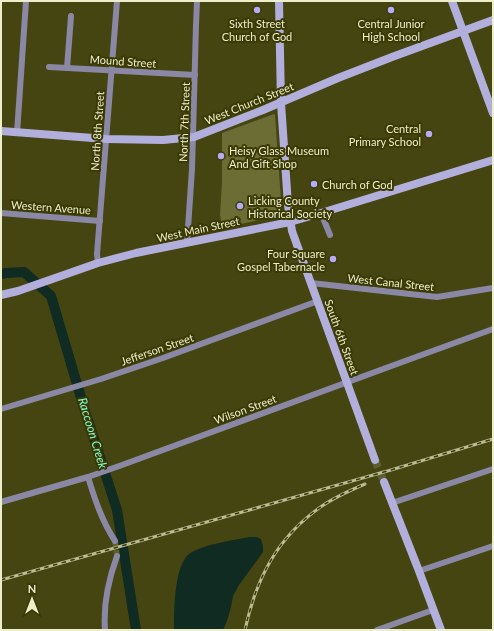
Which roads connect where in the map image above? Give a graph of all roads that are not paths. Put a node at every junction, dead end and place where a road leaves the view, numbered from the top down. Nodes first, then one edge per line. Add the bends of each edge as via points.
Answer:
1 (26, 1) edge
2 (117, 1) edge
3 (197, 1) edge
4 (279, 1) edge
5 (452, 1) edge
6 (71, 16) dead end
7 (493, 20) edge
8 (462, 31) junction
9 (50, 67) dead end
10 (67, 68) junction
11 (111, 70) junction
12 (195, 76) junction
13 (281, 102) junction
14 (493, 113) edge
15 (1, 131) edge
16 (17, 133) junction
17 (194, 137) junction
18 (106, 139) junction
19 (493, 160) edge
20 (1, 213) edge
21 (321, 213) junction
22 (100, 221) junction
23 (290, 222) junction
24 (330, 235) dead end
25 (187, 243) junction
26 (98, 263) junction
27 (311, 283) junction
28 (493, 288) edge
29 (1, 295) edge
30 (318, 301) junction
31 (493, 329) edge
32 (347, 382) junction
33 (1, 409) edge
34 (375, 460) tunnel mouth
35 (493, 469) edge
36 (88, 476) junction
37 (384, 482) tunnel mouth
38 (1, 502) edge
39 (392, 503) junction
40 (115, 542) tunnel mouth
41 (493, 546) edge
42 (117, 556) tunnel mouth
43 (419, 571) junction
44 (433, 610) junction
45 (104, 630) edge
46 (377, 630) edge
47 (441, 630) edge

1 - 16 street
2 - 11 street, North 8th Street
3 - 12 street, North 7th Street
4 - 13 street, South 6th Street
5 - 8 street
6 - 10 street
7 - 8 street, West Church Street
8 - 13 street, West Church Street
8 - 14 street
9 - 10 street, Mound Street
10 - 11 street, Mound Street
11 - 12 street, Mound Street
11 - 18 street, North 8th Street
12 - 17 street, North 7th Street
13 - 17 street, West Church Street
13 - 23 street, South 6th Street
15 - 16 street, West Church Street
16 - 18 street, West Church Street
17 - 18 street, West Church Street via 163,140
17 - 25 street, North 7th Street
18 - 22 street, North 8th Street
19 - 21 street, West Main Street
20 - 22 street, Western Avenue
21 - 23 street, West Main Street
21 - 24 street
22 - 26 street, North 8th Street
23 - 25 street, West Main Street
23 - 27 street, South 6th Street
25 - 26 street, West Main Street
26 - 29 street, West Main Street
27 - 28 street, West Canal Street via 437,297
27 - 30 street, South 6th Street
30 - 32 street, South 6th Street
30 - 33 street, Jefferson Street via 170,356
31 - 32 street, Wilson Street
32 - 34 street, South 6th Street
32 - 36 street, Wilson Street
35 - 39 street
36 - 38 street, Wilson Street
36 - 40 street via 96,503
37 - 39 street
39 - 43 street
41 - 43 street
42 - 45 street via 104,604
43 - 44 street
44 - 46 street
44 - 47 street

